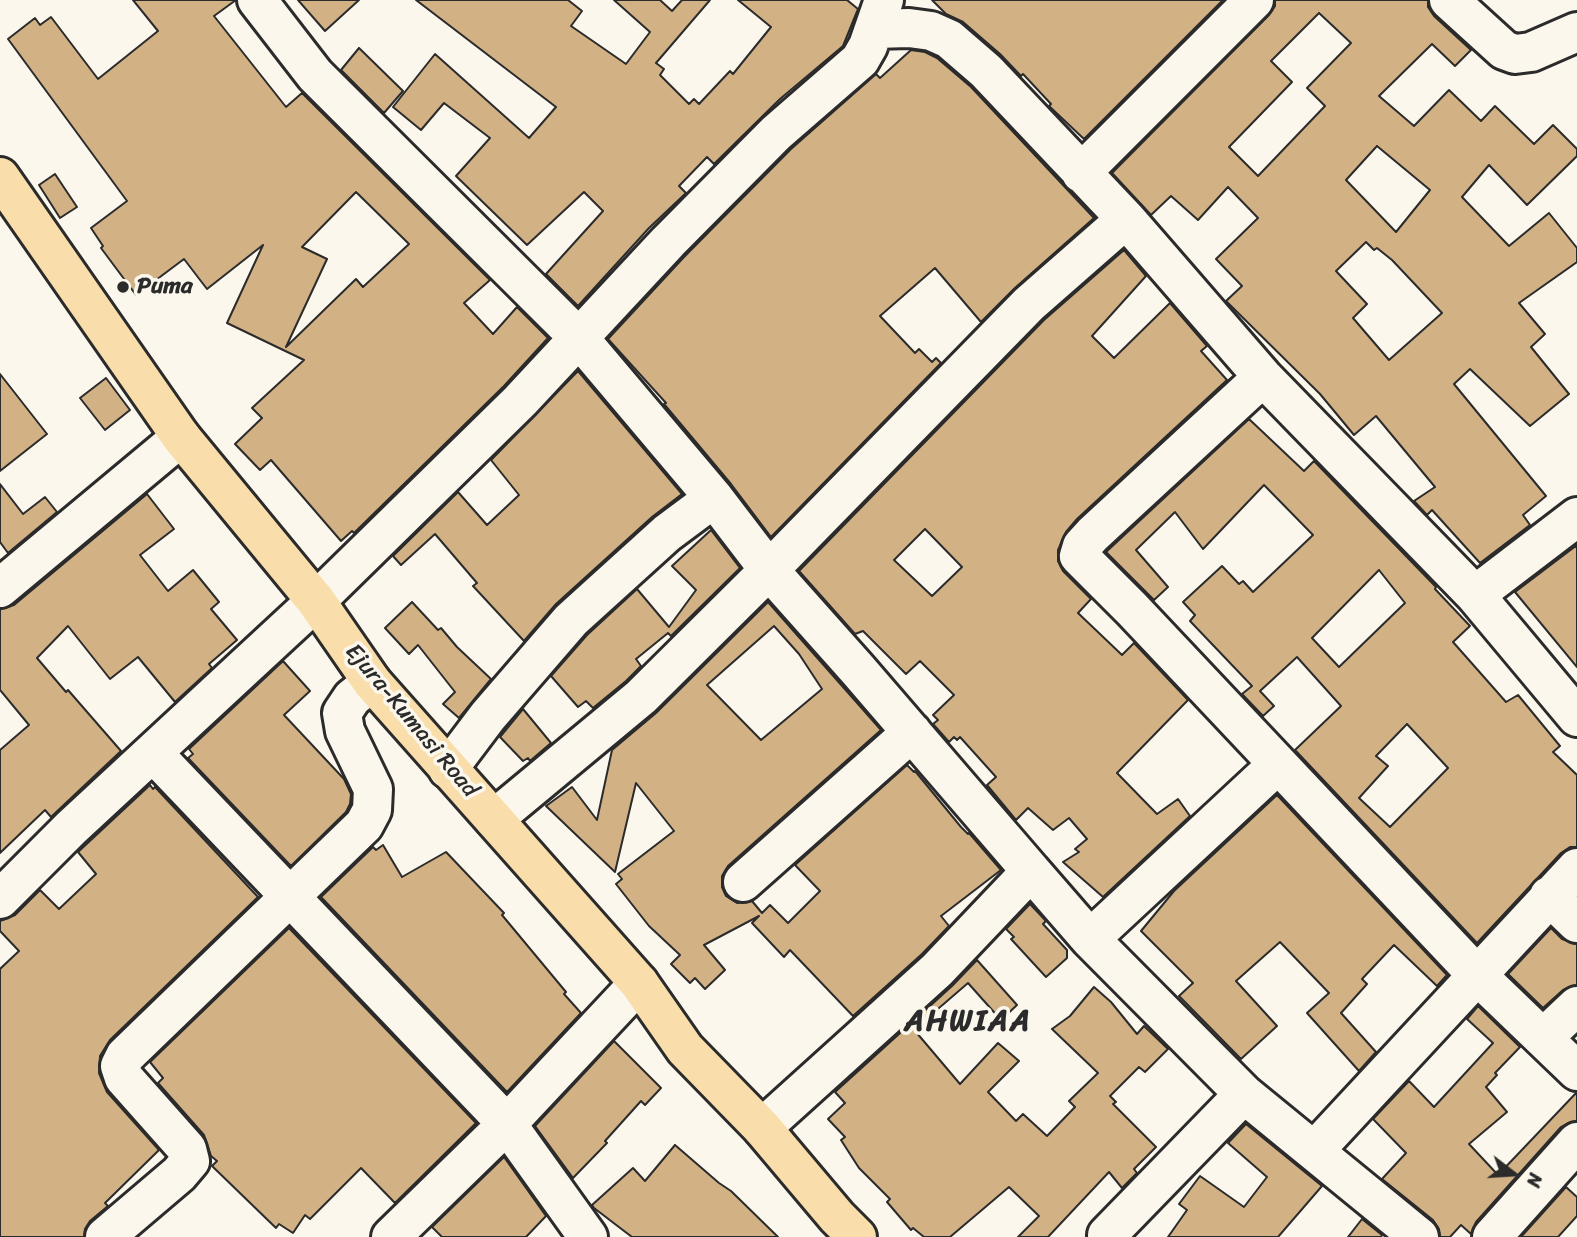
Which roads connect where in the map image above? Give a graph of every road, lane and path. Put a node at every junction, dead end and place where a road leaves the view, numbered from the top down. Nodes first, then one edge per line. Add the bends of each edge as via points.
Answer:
1 (257, 0) edge
2 (1254, 0) edge
3 (1450, 0) edge
4 (879, 14) edge
5 (1577, 32) edge
6 (1081, 173) junction
7 (0, 177) edge
8 (1126, 219) junction
9 (579, 338) junction
10 (1263, 377) junction
11 (181, 436) junction
12 (714, 498) junction
13 (1577, 517) edge
14 (769, 570) junction
15 (3, 580) edge
16 (1475, 595) junction
17 (316, 601) junction
18 (372, 682) junction
19 (1577, 717) edge
20 (912, 732) junction
21 (153, 753) junction
22 (1277, 765) junction
23 (448, 769) junction
24 (494, 819) junction
25 (1577, 868) edge
26 (1031, 872) junction
27 (743, 882) dead end
28 (290, 897) junction
29 (1549, 897) junction
30 (0, 899) edge
31 (1577, 923) edge
32 (1090, 939) junction
33 (1476, 974) junction
34 (639, 983) junction
35 (1577, 1006) edge
36 (1543, 1038) junction
37 (1577, 1071) edge
38 (1244, 1094) junction
39 (507, 1124) junction
40 (761, 1128) junction
41 (1577, 1142) edge
42 (1315, 1150) junction
43 (406, 1232) edge
44 (1107, 1234) dead end
45 (105, 1237) edge
46 (588, 1237) edge
47 (857, 1237) edge
48 (1419, 1237) edge
49 (1492, 1237) edge

1 - 9 street via 315,75
2 - 6 street
3 - 5 street via 1504,50 1515,54
4 - 6 street via 909,28 949,38
4 - 9 street via 860,60 776,133
6 - 8 street
7 - 11 main road, Ejura-Kumasi Road
8 - 10 street
8 - 14 street via 1029,303
9 - 12 street
9 - 17 street
10 - 16 street
10 - 22 street via 1078,551 1087,566
11 - 15 street
11 - 17 main road, Ejura-Kumasi Road
12 - 14 street
12 - 23 street via 667,533 571,620
13 - 16 street
14 - 20 street
14 - 24 street via 641,697
16 - 19 street
17 - 18 main road, Ejura-Kumasi Road
17 - 21 street
18 - 23 main road, Ejura-Kumasi Road
18 - 28 street via 342,713 345,731 373,789 372,810 364,825
20 - 26 street
20 - 27 street
21 - 28 street
21 - 30 street
22 - 32 street
22 - 33 street
23 - 24 main road, Ejura-Kumasi Road
24 - 34 main road, Ejura-Kumasi Road
25 - 29 street
26 - 32 street
26 - 40 street via 937,970
28 - 39 street
28 - 45 street via 125,1056 120,1066 124,1078 187,1149 190,1161
29 - 31 street
29 - 33 street
32 - 38 street
33 - 36 street
33 - 42 street
34 - 39 street
34 - 40 main road, Ejura-Kumasi Road via 685,1049
35 - 36 street
36 - 37 street
38 - 42 street
38 - 44 street
39 - 43 street
39 - 46 street
40 - 47 main road, Ejura-Kumasi Road
41 - 49 street
42 - 48 street

